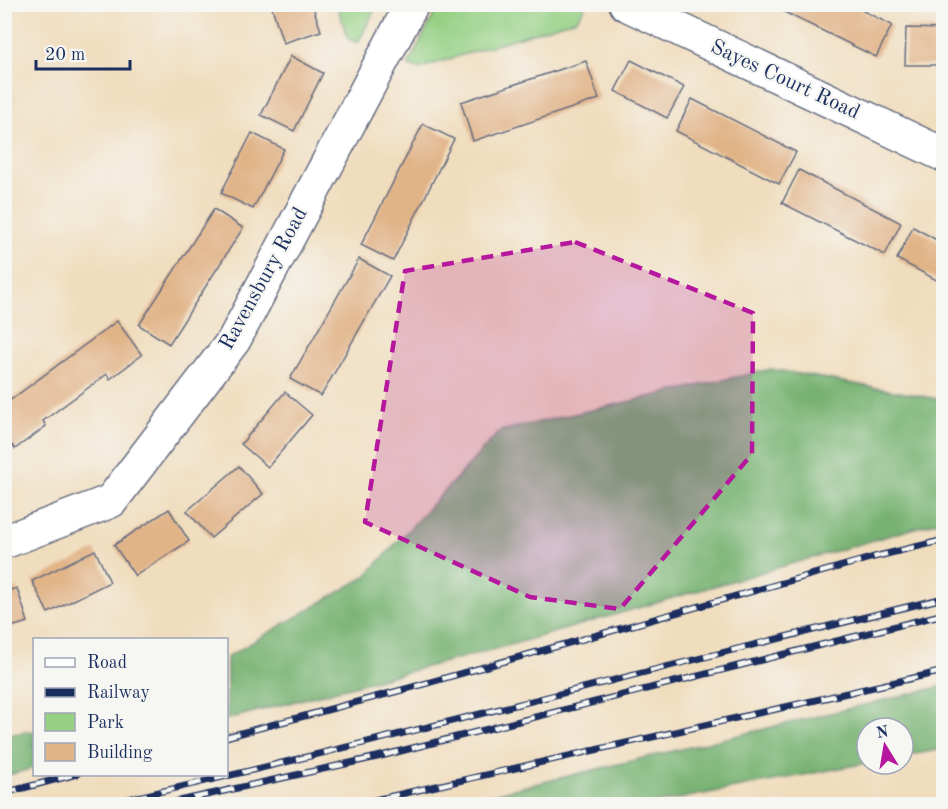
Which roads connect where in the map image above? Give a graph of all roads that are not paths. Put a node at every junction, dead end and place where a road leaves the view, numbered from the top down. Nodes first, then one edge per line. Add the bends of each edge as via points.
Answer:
1 (412, 4) edge
2 (626, 4) edge
3 (944, 155) edge
4 (4, 542) edge

1 - 4 street, Ravensbury Road via 234,340 111,501
2 - 3 street, Sayes Court Road

